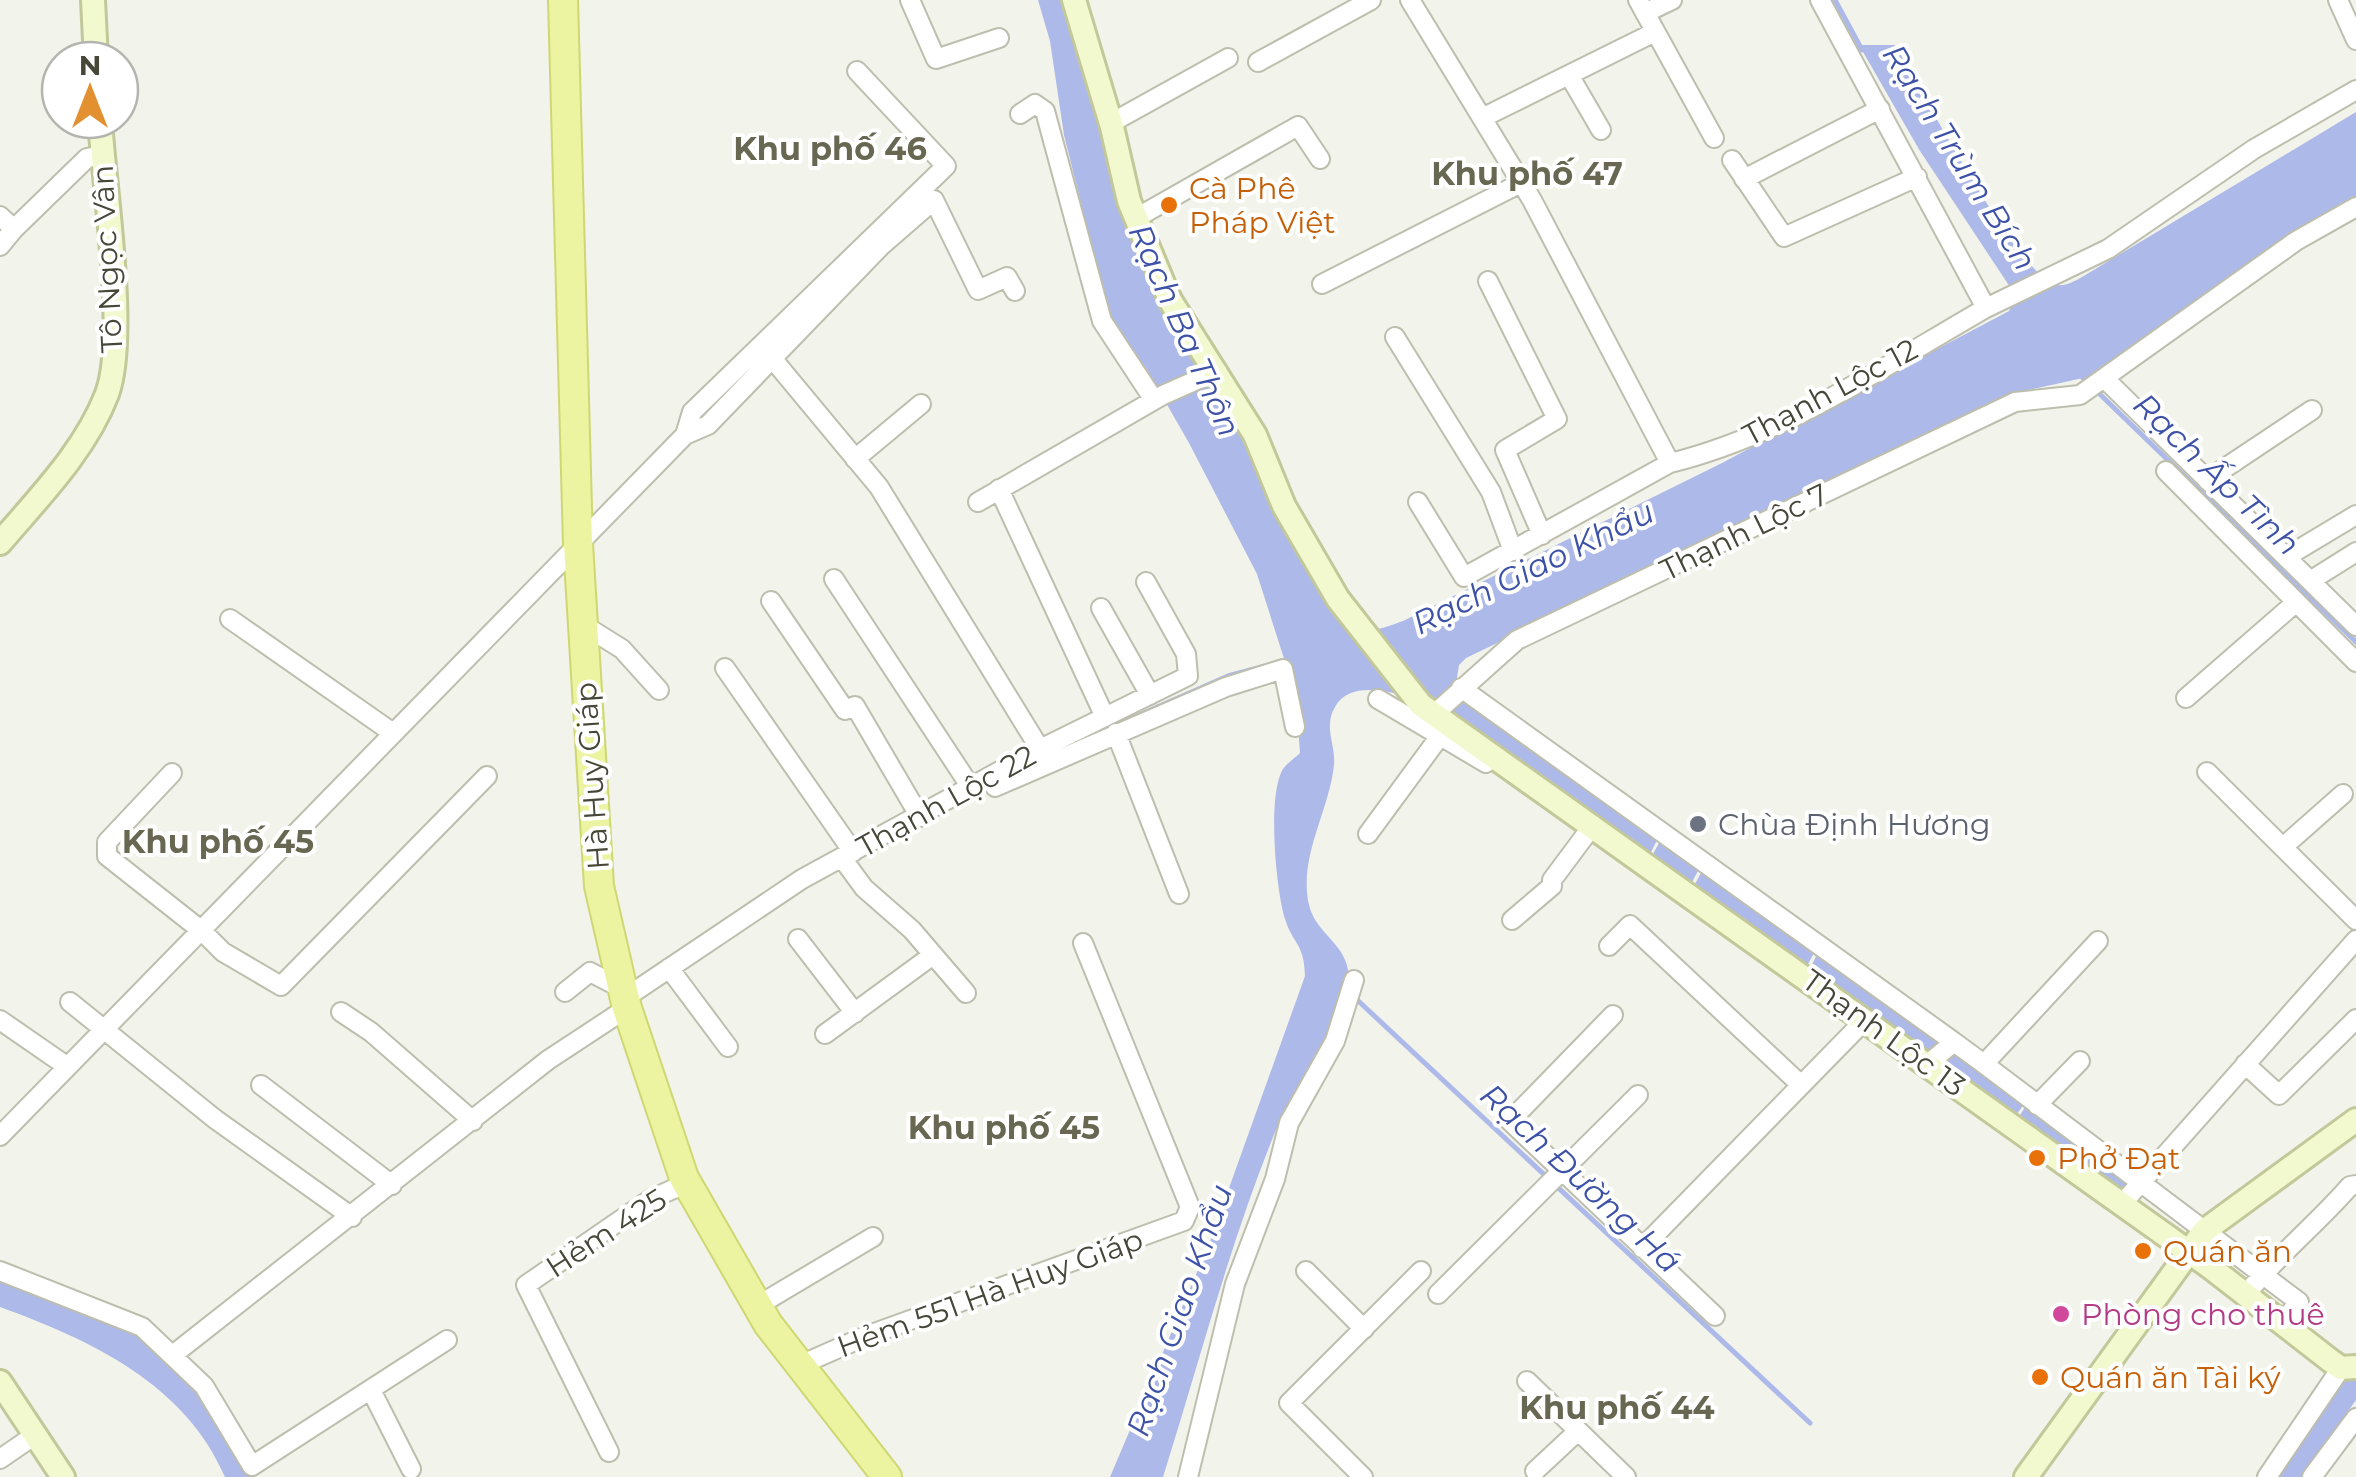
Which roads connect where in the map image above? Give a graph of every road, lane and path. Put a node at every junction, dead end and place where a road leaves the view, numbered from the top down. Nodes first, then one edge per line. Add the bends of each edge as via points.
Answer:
1 (93, 0) edge
2 (562, 0) edge
3 (910, 0) edge
4 (1074, 0) edge
5 (1371, 0) edge
6 (1410, 0) edge
7 (1672, 0) edge
8 (1820, 0) edge
9 (2338, 0) edge
10 (1641, 6) edge
11 (1655, 32) junction
12 (999, 38) dead end
13 (95, 40) edge
14 (2356, 40) edge
15 (1228, 58) dead end
16 (1258, 62) dead end
17 (858, 71) dead end
18 (1569, 75) junction
19 (2356, 90) edge
20 (1880, 109) junction
21 (1020, 114) dead end
22 (1482, 118) junction
23 (1111, 123) junction
24 (1601, 130) dead end
25 (1714, 138) dead end
26 (101, 140) edge
27 (102, 155) junction
28 (1320, 159) dead end
29 (1732, 160) dead end
30 (1917, 177) junction
31 (1744, 179) junction
32 (1521, 183) junction
33 (2356, 207) edge
34 (1136, 218) junction
35 (7, 223) edge
36 (0, 246) edge
37 (1488, 281) dead end
38 (1322, 284) dead end
39 (1015, 292) dead end
40 (1994, 304) junction
41 (1394, 337) dead end
42 (771, 357) junction
43 (1214, 372) junction
44 (2092, 387) junction
45 (1158, 398) junction
46 (921, 404) dead end
47 (2312, 410) dead end
48 (686, 436) junction
49 (855, 459) junction
50 (1670, 463) junction
51 (2166, 471) dead end
52 (2207, 480) junction
53 (999, 489) junction
54 (978, 502) dead end
55 (1418, 502) dead end
56 (2356, 515) edge
57 (1542, 535) junction
58 (0, 542) edge
59 (578, 544) junction
60 (1513, 551) junction
61 (2356, 552) edge
62 (2286, 557) junction
63 (834, 579) dead end
64 (2310, 581) junction
65 (1146, 582) dead end
66 (771, 601) dead end
67 (2294, 604) junction
68 (1101, 608) dead end
69 (230, 618) dead end
70 (582, 624) junction
71 (2356, 626) edge
72 (2356, 662) edge
73 (725, 668) dead end
74 (1461, 688) junction
75 (659, 690) dead end
76 (1150, 694) junction
77 (2186, 698) dead end
78 (1378, 700) dead end
79 (1105, 717) junction
80 (1431, 719) junction
81 (1295, 727) dead end
82 (393, 732) junction
83 (1116, 733) junction
84 (1040, 749) junction
85 (2208, 772) dead end
86 (172, 773) dead end
87 (487, 776) dead end
88 (972, 789) junction
89 (2342, 794) dead end
90 (921, 819) junction
91 (1593, 826) junction
92 (1368, 834) dead end
93 (2282, 847) junction
94 (848, 855) junction
95 (1179, 894) dead end
96 (1512, 920) dead end
97 (2356, 920) edge
98 (202, 931) junction
99 (798, 939) dead end
100 (2356, 940) edge
101 (2098, 941) dead end
102 (1084, 943) dead end
103 (1608, 946) dead end
104 (1818, 947) junction
105 (933, 955) junction
106 (669, 968) junction
107 (1805, 976) junction
108 (1354, 980) dead end
109 (565, 992) dead end
110 (966, 993) dead end
111 (625, 998) junction
112 (70, 1002) dead end
113 (341, 1012) dead end
114 (855, 1012) junction
115 (1613, 1015) dead end
116 (2356, 1018) edge
117 (1866, 1019) junction
118 (0, 1020) edge
119 (103, 1028) junction
120 (826, 1034) dead end
121 (1954, 1042) junction
122 (728, 1047) dead end
123 (2080, 1061) dead end
124 (66, 1064) junction
125 (1928, 1064) junction
126 (1984, 1064) junction
127 (2246, 1064) junction
128 (1800, 1084) junction
129 (261, 1085) dead end
130 (1638, 1095) dead end
131 (2032, 1102) junction
132 (2356, 1120) edge
133 (473, 1121) junction
134 (2011, 1125) junction
135 (0, 1136) edge
136 (1552, 1180) junction
137 (2140, 1182) junction
138 (687, 1183) junction
139 (392, 1185) junction
140 (2356, 1185) edge
141 (2121, 1205) junction
142 (352, 1217) junction
143 (2204, 1231) junction
144 (873, 1237) dead end
145 (1642, 1248) junction
146 (2186, 1251) junction
147 (0, 1271) edge
148 (1306, 1271) dead end
149 (1421, 1271) dead end
150 (2262, 1274) junction
151 (1438, 1294) dead end
152 (2246, 1294) junction
153 (757, 1306) junction
154 (1715, 1316) dead end
155 (2282, 1323) junction
156 (1364, 1329) junction
157 (447, 1340) dead end
158 (174, 1354) junction
159 (798, 1366) junction
160 (2349, 1367) edge
161 (1526, 1381) dead end
162 (371, 1390) junction
163 (4, 1394) edge
164 (2356, 1418) edge
165 (1578, 1431) junction
166 (35, 1434) junction
167 (609, 1452) dead end
168 (0, 1459) edge
169 (411, 1469) dead end
170 (1536, 1471) dead end
171 (62, 1477) edge
172 (887, 1477) edge
173 (1188, 1477) edge
174 (1363, 1477) edge
175 (1626, 1477) edge
176 (2026, 1477) edge
177 (2267, 1477) edge
178 (2312, 1477) edge

1 - 13 street
2 - 59 main road, Hà Huy Giáp
3 - 12 street via 936,59
4 - 23 street
5 - 16 street
6 - 22 street
7 - 10 street
8 - 20 street
9 - 14 street
10 - 11 street
11 - 18 street
11 - 25 street
15 - 23 street
17 - 48 street via 946,166 692,412
18 - 22 street
18 - 24 street
19 - 40 street, Thạnh Lộc 12 via 2254,149 2108,248
20 - 30 street
20 - 31 street
21 - 45 street via 1035,104 1045,110 1102,321
22 - 32 street
23 - 34 street
26 - 27 street, Tô Ngọc Vân
27 - 35 street via 86,158
27 - 58 street, Tô Ngọc Vân via 117,338 107,393 72,457
28 - 34 street via 1298,126
29 - 31 street
30 - 31 street via 1784,237
30 - 40 street
32 - 38 street
32 - 50 street
33 - 44 street
34 - 43 street via 1170,300
35 - 36 street
37 - 57 street via 1557,420 1505,450
39 - 42 street via 1007,277 978,290 934,200
40 - 50 street, Thạnh Lộc 12 via 1794,417
41 - 60 street via 1491,492
42 - 48 street via 708,425
42 - 49 street
43 - 45 street
43 - 80 street, Thạnh Lộc 13 via 1255,435 1293,522 1350,618
44 - 52 street
44 - 74 street, Thạnh Lộc 7 via 2015,402 1517,640
45 - 53 street
46 - 49 street
47 - 52 street
48 - 59 street
49 - 84 street via 950,598
50 - 57 street, Thạnh Lộc 12
51 - 67 street
52 - 62 street
53 - 54 street
53 - 79 street
55 - 60 street, Thạnh Lộc 12 via 1464,577
56 - 62 street
57 - 60 street, Thạnh Lộc 12
59 - 70 main road, Hà Huy Giáp
59 - 82 street
61 - 64 street
62 - 64 street
63 - 88 street
64 - 71 street
65 - 76 street, Thạnh Lộc 22 via 1189,666 1188,676
66 - 90 street via 844,710 854,706
67 - 72 street
67 - 77 street
68 - 76 street
69 - 82 street
70 - 75 street via 622,650
70 - 111 main road, Hà Huy Giáp via 599,886
73 - 94 street
74 - 80 street, Thạnh Lộc 7
74 - 104 street
76 - 79 street, Thạnh Lộc 22
78 - 80 street
79 - 84 street, Thạnh Lộc 22
80 - 91 street, Thạnh Lộc 13
80 - 92 street, Thạnh Lộc 7
81 - 83 street, Thạnh Lộc 22 via 1282,669
82 - 98 street
83 - 90 street, Thạnh Lộc 22
83 - 95 street
84 - 88 street, Thạnh Lộc 22
85 - 93 street
86 - 98 street via 104,850
87 - 98 street via 281,986 223,952
88 - 90 street, Thạnh Lộc 22
89 - 93 street
90 - 94 street, Thạnh Lộc 22
91 - 96 street via 1552,886
91 - 107 street, Thạnh Lộc 13
93 - 97 street
94 - 105 street via 864,888
94 - 106 street, Thạnh Lộc 22
98 - 119 street
99 - 114 street
100 - 127 street
101 - 126 street
102 - 159 street, Hẻm 551 Hà Huy Giáp via 1190,1206 1184,1221
103 - 128 street via 1630,925
104 - 107 street
104 - 121 street
105 - 110 street
105 - 114 street
106 - 111 street, Thạnh Lộc 22
106 - 122 street
107 - 117 street, Thạnh Lộc 13
108 - 173 street via 1335,1041 1289,1123 1236,1284
109 - 111 street via 590,972
111 - 133 street, Thạnh Lộc 22
111 - 138 main road, Hà Huy Giáp
112 - 119 street
113 - 133 street
114 - 120 street
115 - 136 street via 1510,1121
116 - 127 street via 2279,1096
117 - 125 street, Thạnh Lộc 13
117 - 128 street
118 - 124 street
119 - 124 street
119 - 142 street
121 - 125 street
121 - 126 street
123 - 131 street
124 - 135 street
125 - 134 street, Thạnh Lộc 13
126 - 131 street
127 - 137 street
128 - 145 street
129 - 139 street
130 - 136 street
131 - 134 street
131 - 137 street
132 - 143 street
133 - 139 street, Thạnh Lộc 22
134 - 141 street, Thạnh Lộc 13
136 - 145 street
136 - 151 street
137 - 141 street
137 - 143 street
138 - 153 main road, Hà Huy Giáp
138 - 167 street, Hẻm 425 via 651,1199 526,1285
139 - 142 street, Thạnh Lộc 22
140 - 150 street
141 - 146 street, Thạnh Lộc 13
142 - 158 street, Thạnh Lộc 22
143 - 146 street
143 - 150 street
144 - 153 street
145 - 154 street
146 - 152 street, Thạnh Lộc 13
146 - 176 street
147 - 158 street via 142,1327
148 - 156 street
149 - 156 street
150 - 152 street
150 - 155 street via 2299,1302
152 - 155 street, Thạnh Lộc 13
153 - 159 main road, Hà Huy Giáp
155 - 160 street, Thạnh Lộc 13
156 - 174 street via 1290,1404
157 - 162 street
158 - 162 street via 220,1407 252,1466
159 - 172 main road, Hà Huy Giáp
160 - 177 street
161 - 165 street
162 - 169 street
163 - 166 street
164 - 178 street
165 - 170 street
165 - 175 street
166 - 168 street
166 - 171 street

